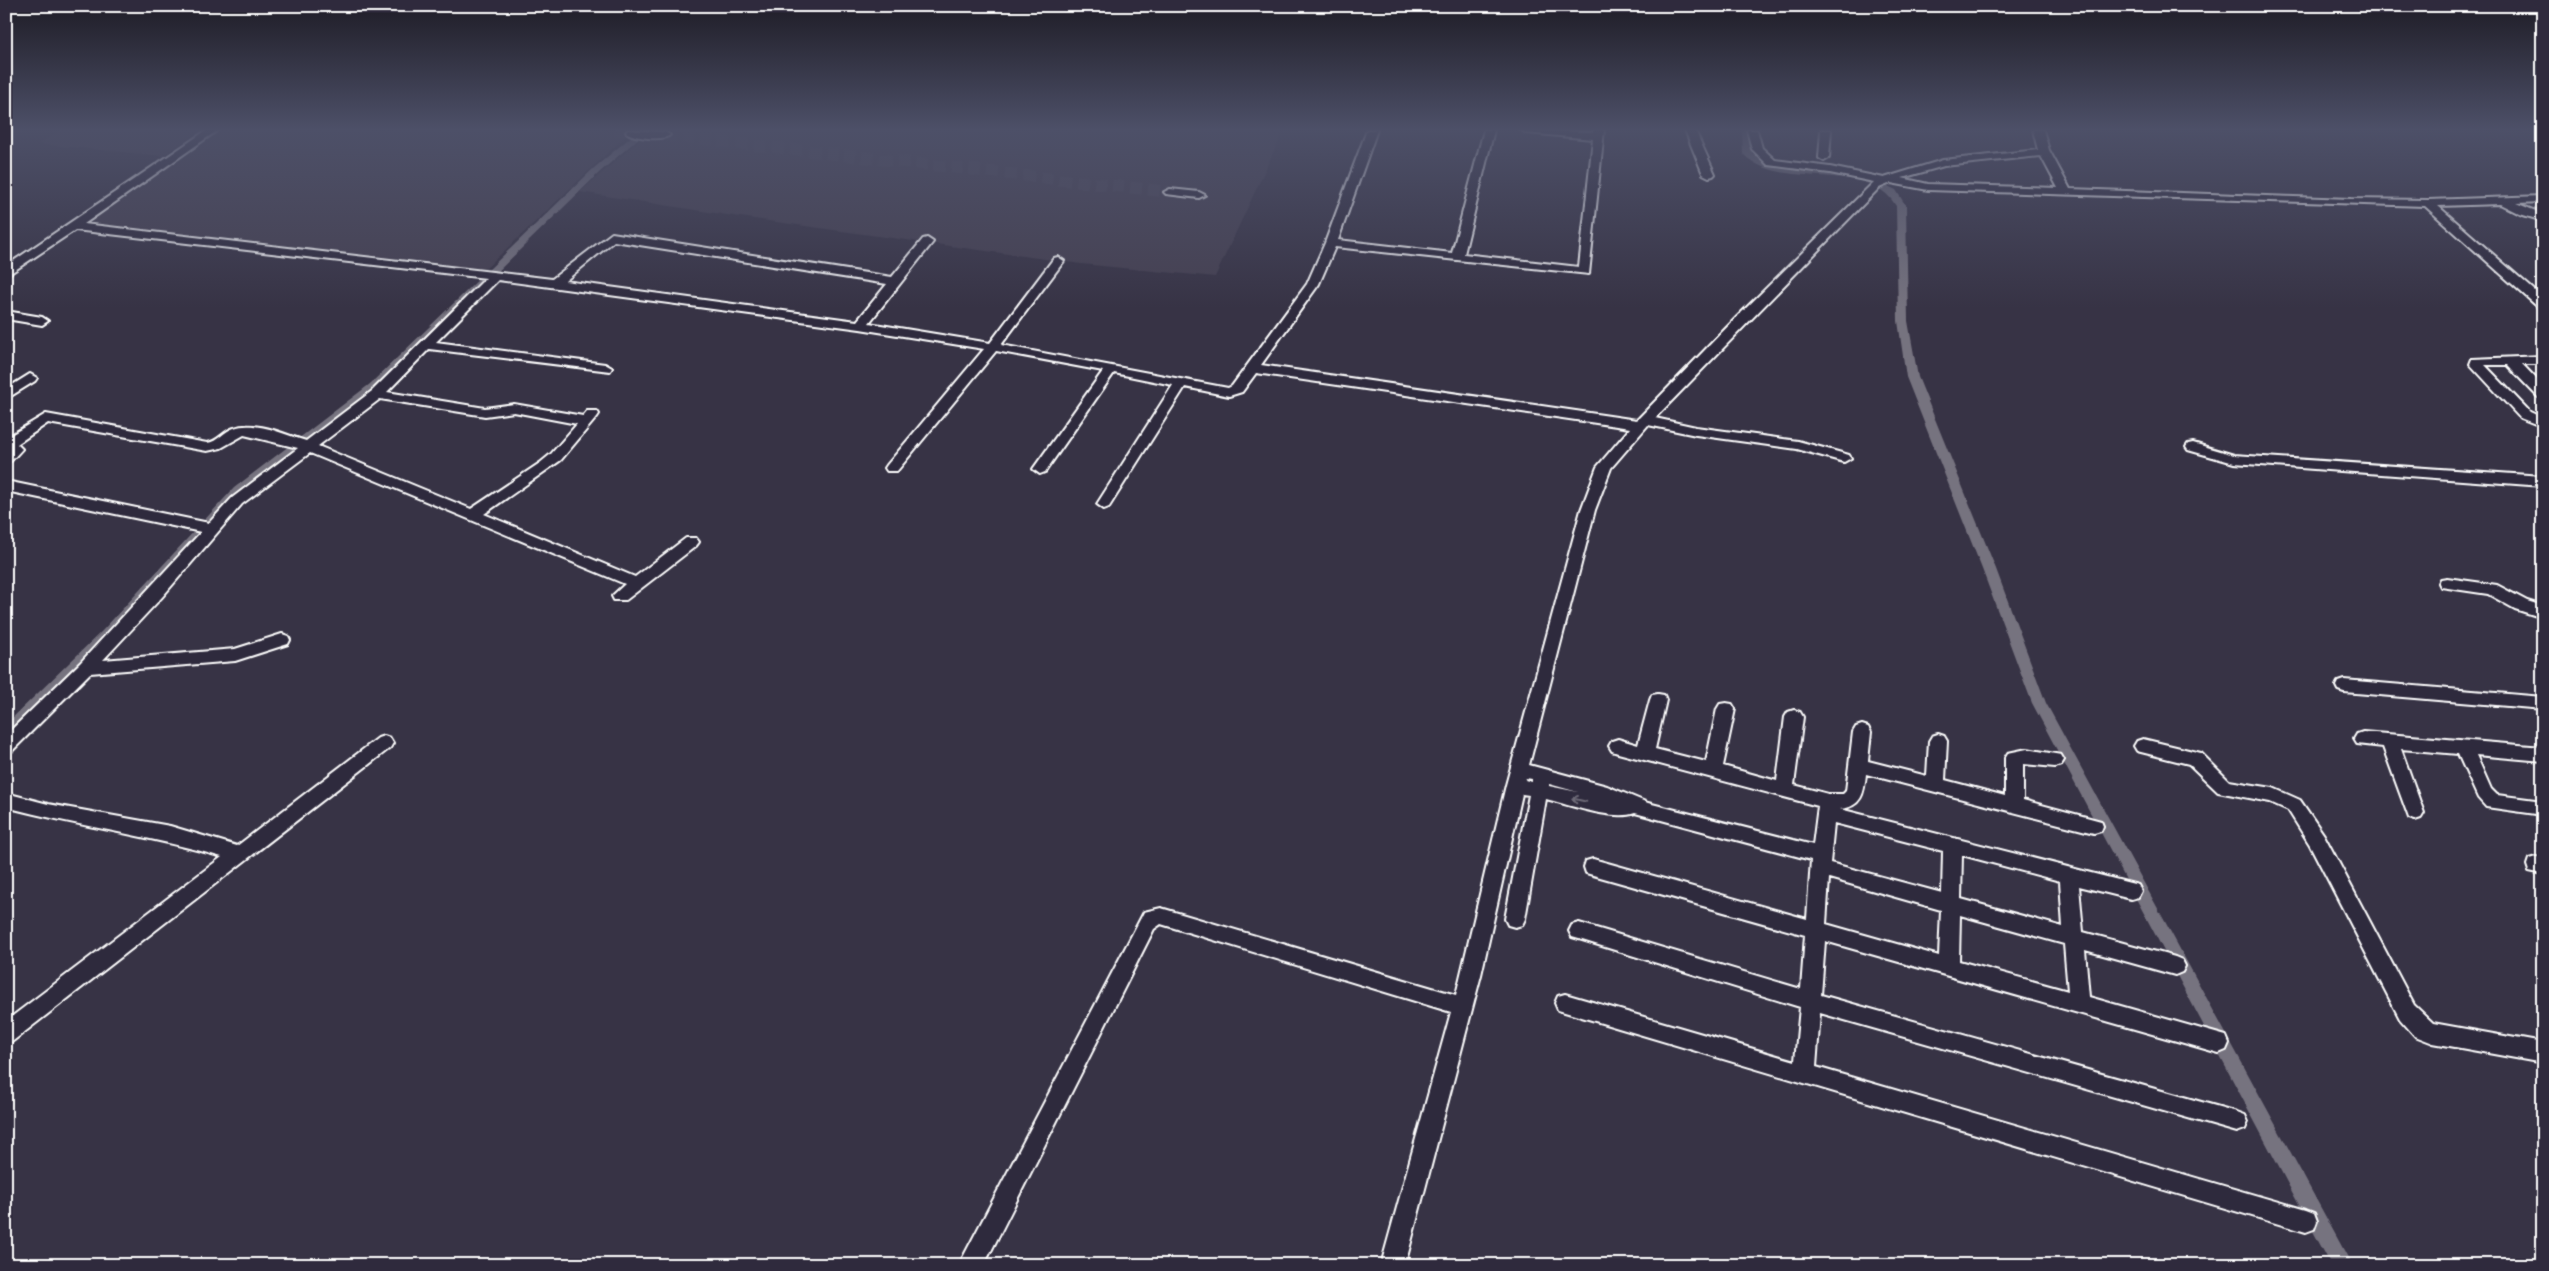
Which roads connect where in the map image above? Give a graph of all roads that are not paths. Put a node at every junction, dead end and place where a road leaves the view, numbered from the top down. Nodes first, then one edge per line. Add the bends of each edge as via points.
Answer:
1 (127, 189) edge
2 (1350, 189) edge
3 (1474, 189) edge
4 (1593, 189) edge
5 (1875, 189) edge
6 (2034, 189) edge
7 (2065, 190) joint
8 (1170, 192) tunnel mouth
9 (1199, 195) dead end
10 (2543, 199) edge
11 (2501, 200) junction
12 (2428, 203) junction
13 (2543, 218) edge
14 (74, 226) junction
15 (927, 242) dead end
16 (1331, 243) junction
17 (1457, 257) junction
18 (1058, 260) dead end
19 (6, 272) edge
20 (490, 276) junction
21 (894, 281) junction
22 (555, 283) junction
23 (2543, 305) edge
24 (6, 315) edge
25 (42, 320) dead end
26 (860, 325) junction
27 (426, 345) junction
28 (993, 347) junction
29 (2543, 360) edge
30 (2511, 361) junction
31 (605, 368) dead end
32 (1251, 368) junction
33 (1110, 370) junction
34 (30, 378) dead end
35 (1180, 384) junction
36 (377, 394) junction
37 (2543, 394) edge
38 (6, 395) edge
39 (1642, 422) junction
40 (2543, 423) edge
41 (8, 443) edge
42 (302, 444) junction
43 (2194, 447) dead end
44 (6, 458) edge
45 (1844, 458) dead end
46 (892, 468) dead end
47 (1040, 469) dead end
48 (2543, 481) edge
49 (6, 486) edge
50 (1104, 504) dead end
51 (471, 516) junction
52 (207, 527) junction
53 (691, 542) dead end
54 (636, 583) junction
55 (2447, 583) dead end
56 (620, 596) dead end
57 (2543, 612) edge
58 (282, 640) dead end
59 (86, 667) junction
60 (2344, 686) dead end
61 (1658, 700) dead end
62 (2543, 703) edge
63 (1726, 709) dead end
64 (1794, 717) dead end
65 (1862, 732) dead end
66 (2363, 739) dead end
67 (1938, 741) dead end
68 (2389, 741) junction
69 (384, 743) dead end
70 (6, 746) edge
71 (1618, 746) dead end
72 (2143, 746) dead end
73 (2464, 748) junction
74 (1645, 753) junction
75 (2543, 754) edge
76 (2055, 760) dead end
77 (1858, 764) junction
78 (1713, 770) junction
79 (1518, 777) junction
80 (1540, 782) junction
81 (1936, 784) junction
82 (1785, 789) junction
83 (6, 800) edge
84 (2014, 805) junction
85 (1827, 807) junction
86 (2543, 808) edge
87 (2415, 813) dead end
88 (2094, 826) dead end
89 (1953, 846) junction
90 (238, 854) junction
91 (1821, 862) junction
92 (1592, 867) dead end
93 (2069, 875) junction
94 (2131, 891) dead end
95 (1952, 904) junction
96 (1515, 919) dead end
97 (1816, 930) junction
98 (1579, 931) dead end
99 (2072, 937) junction
100 (2174, 966) dead end
101 (1950, 968) junction
102 (1812, 1002) junction
103 (1565, 1003) dead end
104 (2079, 1004) junction
105 (1462, 1006) junction
106 (6, 1034) edge
107 (2219, 1043) dead end
108 (2543, 1053) edge
109 (1805, 1072) junction
110 (2237, 1122) dead end
111 (2306, 1221) dead end
112 (971, 1265) edge
113 (1393, 1265) edge

1 - 14 street
2 - 16 street
3 - 17 street
4 - 17 street via 1585,272
5 - 39 street
6 - 7 street
7 - 12 street via 2300,201
8 - 9 street
10 - 11 street
11 - 12 street
11 - 13 street
12 - 23 street
14 - 19 street
14 - 20 street
15 - 21 street
16 - 17 street
16 - 32 street via 1313,284
18 - 28 street
20 - 22 street
20 - 27 street
21 - 22 street via 612,237
21 - 26 street
22 - 26 street
24 - 25 street
26 - 28 street
27 - 31 street
27 - 36 street
28 - 33 street
28 - 46 street
29 - 30 street
30 - 37 street
30 - 40 street via 2480,361 2477,364 2525,415
32 - 35 street via 1233,391
32 - 39 street
33 - 35 street
33 - 47 street
34 - 38 street
35 - 50 street
36 - 42 street
36 - 51 street via 485,412 514,408 589,417 545,466
39 - 45 street via 1798,445
39 - 79 street via 1604,467 1598,479
41 - 42 street via 46,418 207,447 219,445 243,430
41 - 44 street via 15,449
42 - 51 street
42 - 52 street
43 - 48 street via 2234,459
49 - 52 street
51 - 54 street
52 - 59 street
53 - 54 street
54 - 56 street
55 - 57 street via 2491,589
58 - 59 street via 235,655
59 - 70 street
60 - 62 street
61 - 74 street
63 - 78 street
64 - 82 street
65 - 77 street
66 - 68 street
67 - 81 street
68 - 73 street
68 - 87 street
69 - 90 street
71 - 74 street
72 - 108 street via 2195,758 2224,787 2273,795 2294,805 2317,840 2407,1012 2422,1028 2432,1033
73 - 75 street
73 - 86 street via 2492,802
74 - 78 street
76 - 84 street via 2027,756 2014,758
77 - 81 street
77 - 85 street via 1852,799
78 - 82 street
79 - 80 street
79 - 105 street
80 - 91 street via 1607,806 1644,809
80 - 96 street
81 - 84 street
82 - 85 street
83 - 90 street via 170,834
84 - 88 street
85 - 89 street
85 - 91 street
89 - 93 street
89 - 95 street
90 - 106 street
91 - 95 street
91 - 97 street
92 - 97 street
93 - 94 street
93 - 99 street
95 - 99 street
95 - 101 street
97 - 101 street
97 - 102 street
98 - 102 street
99 - 100 street
99 - 104 street
101 - 104 street
102 - 109 street
102 - 110 street
103 - 109 street
104 - 107 street
105 - 112 street via 1161,916 1151,918
105 - 113 street
109 - 111 street

